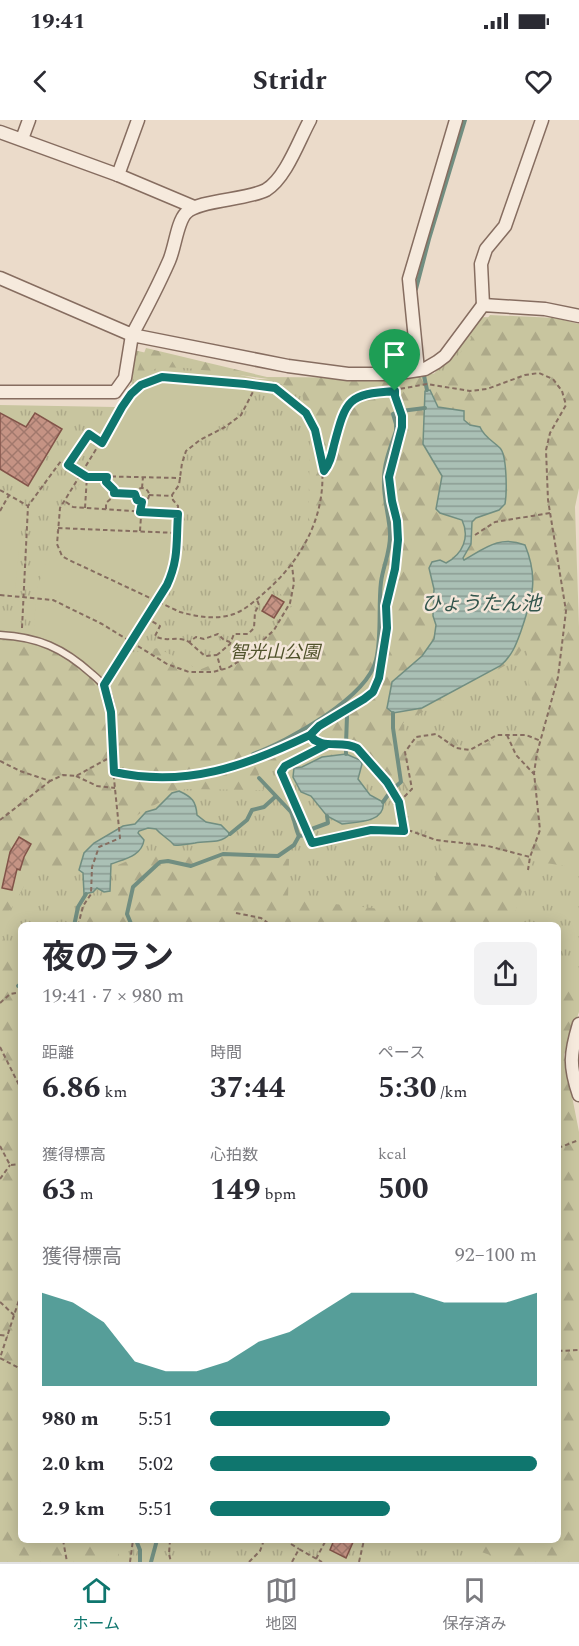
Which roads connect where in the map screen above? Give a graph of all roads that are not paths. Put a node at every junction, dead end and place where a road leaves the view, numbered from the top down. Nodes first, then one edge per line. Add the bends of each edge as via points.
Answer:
1 (28, 120) edge
2 (138, 120) edge
3 (310, 120) edge
4 (456, 120) edge
5 (542, 120) edge
6 (0, 132) edge
7 (22, 140) junction
8 (118, 174) junction
9 (194, 207) junction
10 (0, 278) edge
11 (483, 305) junction
12 (579, 316) edge
13 (132, 335) junction
14 (422, 369) junction
15 (0, 392) edge
16 (0, 635) edge
17 (112, 750) dead end
18 (579, 1024) edge
19 (579, 1095) edge

1 - 7 street
2 - 8 street
3 - 9 street via 286,166 266,190
4 - 14 street via 409,279
5 - 11 street via 505,226 486,249 481,264
6 - 7 street
7 - 8 street
8 - 9 street
9 - 13 street via 186,213 170,259
10 - 13 street
11 - 12 street via 545,309
11 - 14 street via 445,356
13 - 14 street via 348,374 393,374
13 - 15 street via 125,378 115,392
16 - 17 lane via 22,636 63,651 104,685 111,712
18 - 19 street via 571,1050

